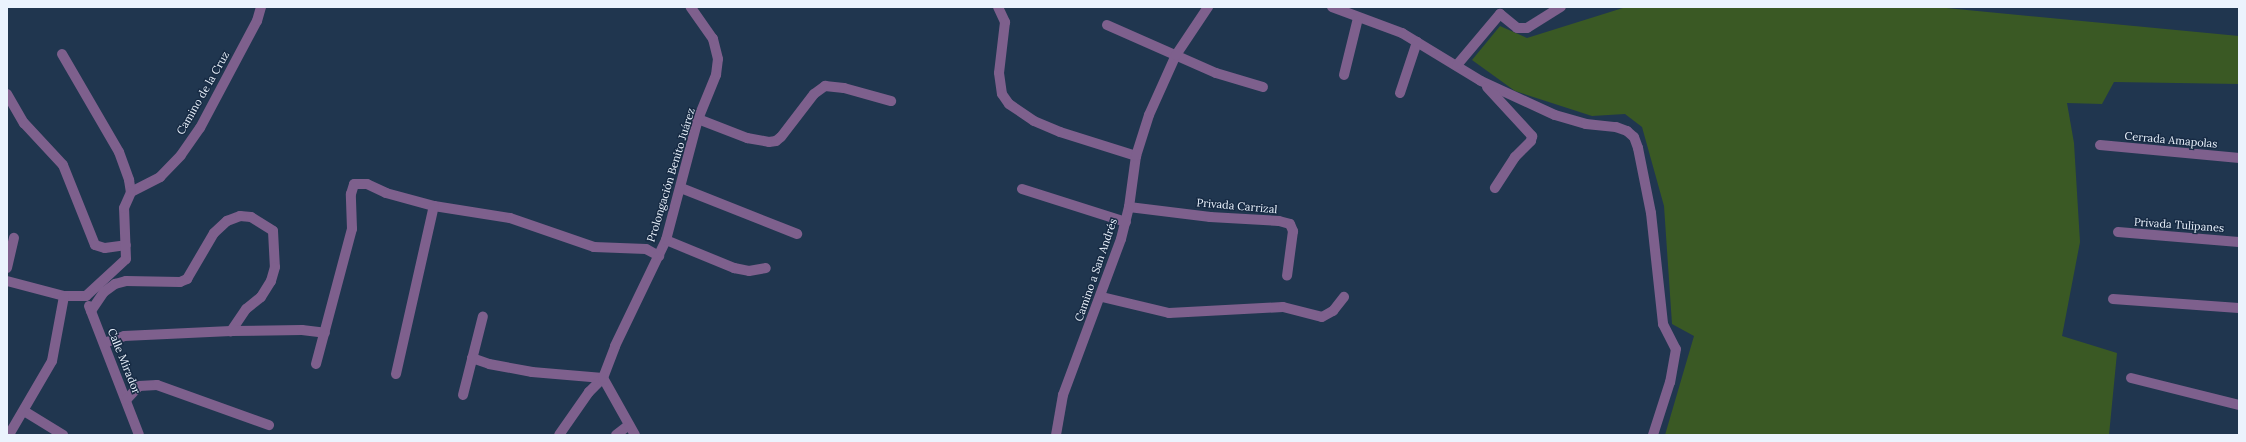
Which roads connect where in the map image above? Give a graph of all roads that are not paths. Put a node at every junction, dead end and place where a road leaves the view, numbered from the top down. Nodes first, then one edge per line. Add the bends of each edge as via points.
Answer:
1 (261, 7) edge
2 (691, 7) edge
3 (998, 7) edge
4 (1208, 7) edge
5 (1332, 7) edge
6 (1561, 7) edge
7 (1358, 18) junction
8 (1107, 25) dead end
9 (1417, 42) junction
10 (62, 54) dead end
11 (1176, 55) junction
12 (1457, 65) junction
13 (1344, 75) dead end
14 (1481, 81) junction
15 (1263, 86) dead end
16 (1400, 93) dead end
17 (7, 94) edge
18 (891, 101) dead end
19 (698, 120) junction
20 (2100, 145) dead end
21 (1136, 156) junction
22 (2239, 158) edge
23 (681, 188) junction
24 (1495, 188) dead end
25 (1022, 189) dead end
26 (131, 192) junction
27 (434, 206) junction
28 (1129, 207) junction
29 (1126, 222) junction
30 (2118, 232) dead end
31 (797, 234) dead end
32 (14, 238) dead end
33 (666, 240) junction
34 (2239, 242) edge
35 (126, 245) junction
36 (659, 256) junction
37 (7, 268) edge
38 (766, 268) dead end
39 (1287, 276) dead end
40 (7, 281) edge
41 (64, 296) junction
42 (86, 296) junction
43 (1102, 297) junction
44 (1344, 297) dead end
45 (2113, 299) dead end
46 (2239, 308) edge
47 (91, 311) junction
48 (483, 316) dead end
49 (231, 331) junction
50 (325, 333) junction
51 (104, 343) junction
52 (472, 358) junction
53 (316, 364) dead end
54 (396, 374) dead end
55 (603, 378) junction
56 (2131, 378) dead end
57 (463, 395) dead end
58 (126, 400) junction
59 (2239, 405) edge
60 (24, 412) junction
61 (269, 425) dead end
62 (629, 425) junction
63 (10, 433) dead end
64 (63, 435) edge
65 (139, 435) edge
66 (559, 435) edge
67 (616, 435) edge
68 (635, 435) edge
69 (1056, 435) edge
70 (1653, 435) edge

1 - 26 street, Camino de la Cruz via 257,21 192,139 160,177
2 - 19 street, Prolongación Benito Juárez via 713,39 718,59 713,86
3 - 21 street via 1005,22 999,73 1002,94 1009,104 1034,121 1060,132
4 - 11 street, Camino a San Andrés
5 - 7 street
6 - 12 street via 1528,28 1517,28 1500,14
7 - 9 street via 1390,28
7 - 13 street
8 - 11 street
9 - 12 street
9 - 16 street
10 - 26 street via 119,152
11 - 15 street via 1216,73
11 - 21 street, Camino a San Andrés via 1149,115
12 - 14 street
14 - 24 street via 1532,136 1531,141 1515,157
14 - 70 street via 1555,115 1586,124 1616,127 1634,137 1651,213 1663,324 1676,349 1670,382
17 - 35 street via 24,123 63,165 95,245 104,248
18 - 19 street via 844,88 825,86 814,94 781,137 769,142 746,138
19 - 23 street, Prolongación Benito Juárez
20 - 22 street, Cerrada Amapolas
21 - 28 street, Camino a San Andrés
23 - 31 street
23 - 33 street, Prolongación Benito Juárez
25 - 29 street
26 - 35 street via 124,208
27 - 36 street via 510,218 594,247 646,249
27 - 50 street via 386,193 366,184 354,184 351,194 352,229
27 - 54 street
28 - 29 street, Camino a San Andrés
28 - 39 street, Privada Carrizal via 1290,224 1293,231
29 - 43 street, Camino a San Andrés
30 - 34 street, Privada Tulipanes
32 - 37 street
33 - 36 street, Prolongación Benito Juárez
33 - 38 street via 734,268 749,271
35 - 42 street via 126,259
36 - 55 street, Prolongación Benito Juárez via 615,346
40 - 41 street
41 - 42 street
41 - 60 street via 52,361
42 - 47 street, Calle Mirador
43 - 44 street via 1169,313 1283,307 1322,317 1332,311
43 - 69 street, Camino a San Andrés via 1064,395
45 - 46 street
47 - 49 street via 104,292 115,284 126,281 180,282 187,279 218,229 227,221 240,216 250,217 273,231 275,267 272,281 261,297 246,309
47 - 51 street, Calle Mirador
48 - 52 street
49 - 50 street via 302,330
49 - 51 street via 124,336
50 - 53 street
51 - 58 street, Calle Mirador
52 - 55 street via 532,372
52 - 57 street
55 - 62 street
55 - 66 street via 589,392
56 - 59 street
58 - 61 street via 139,386 157,385
58 - 65 street, Calle Mirador
60 - 63 street
60 - 64 street
62 - 67 street
62 - 68 street

